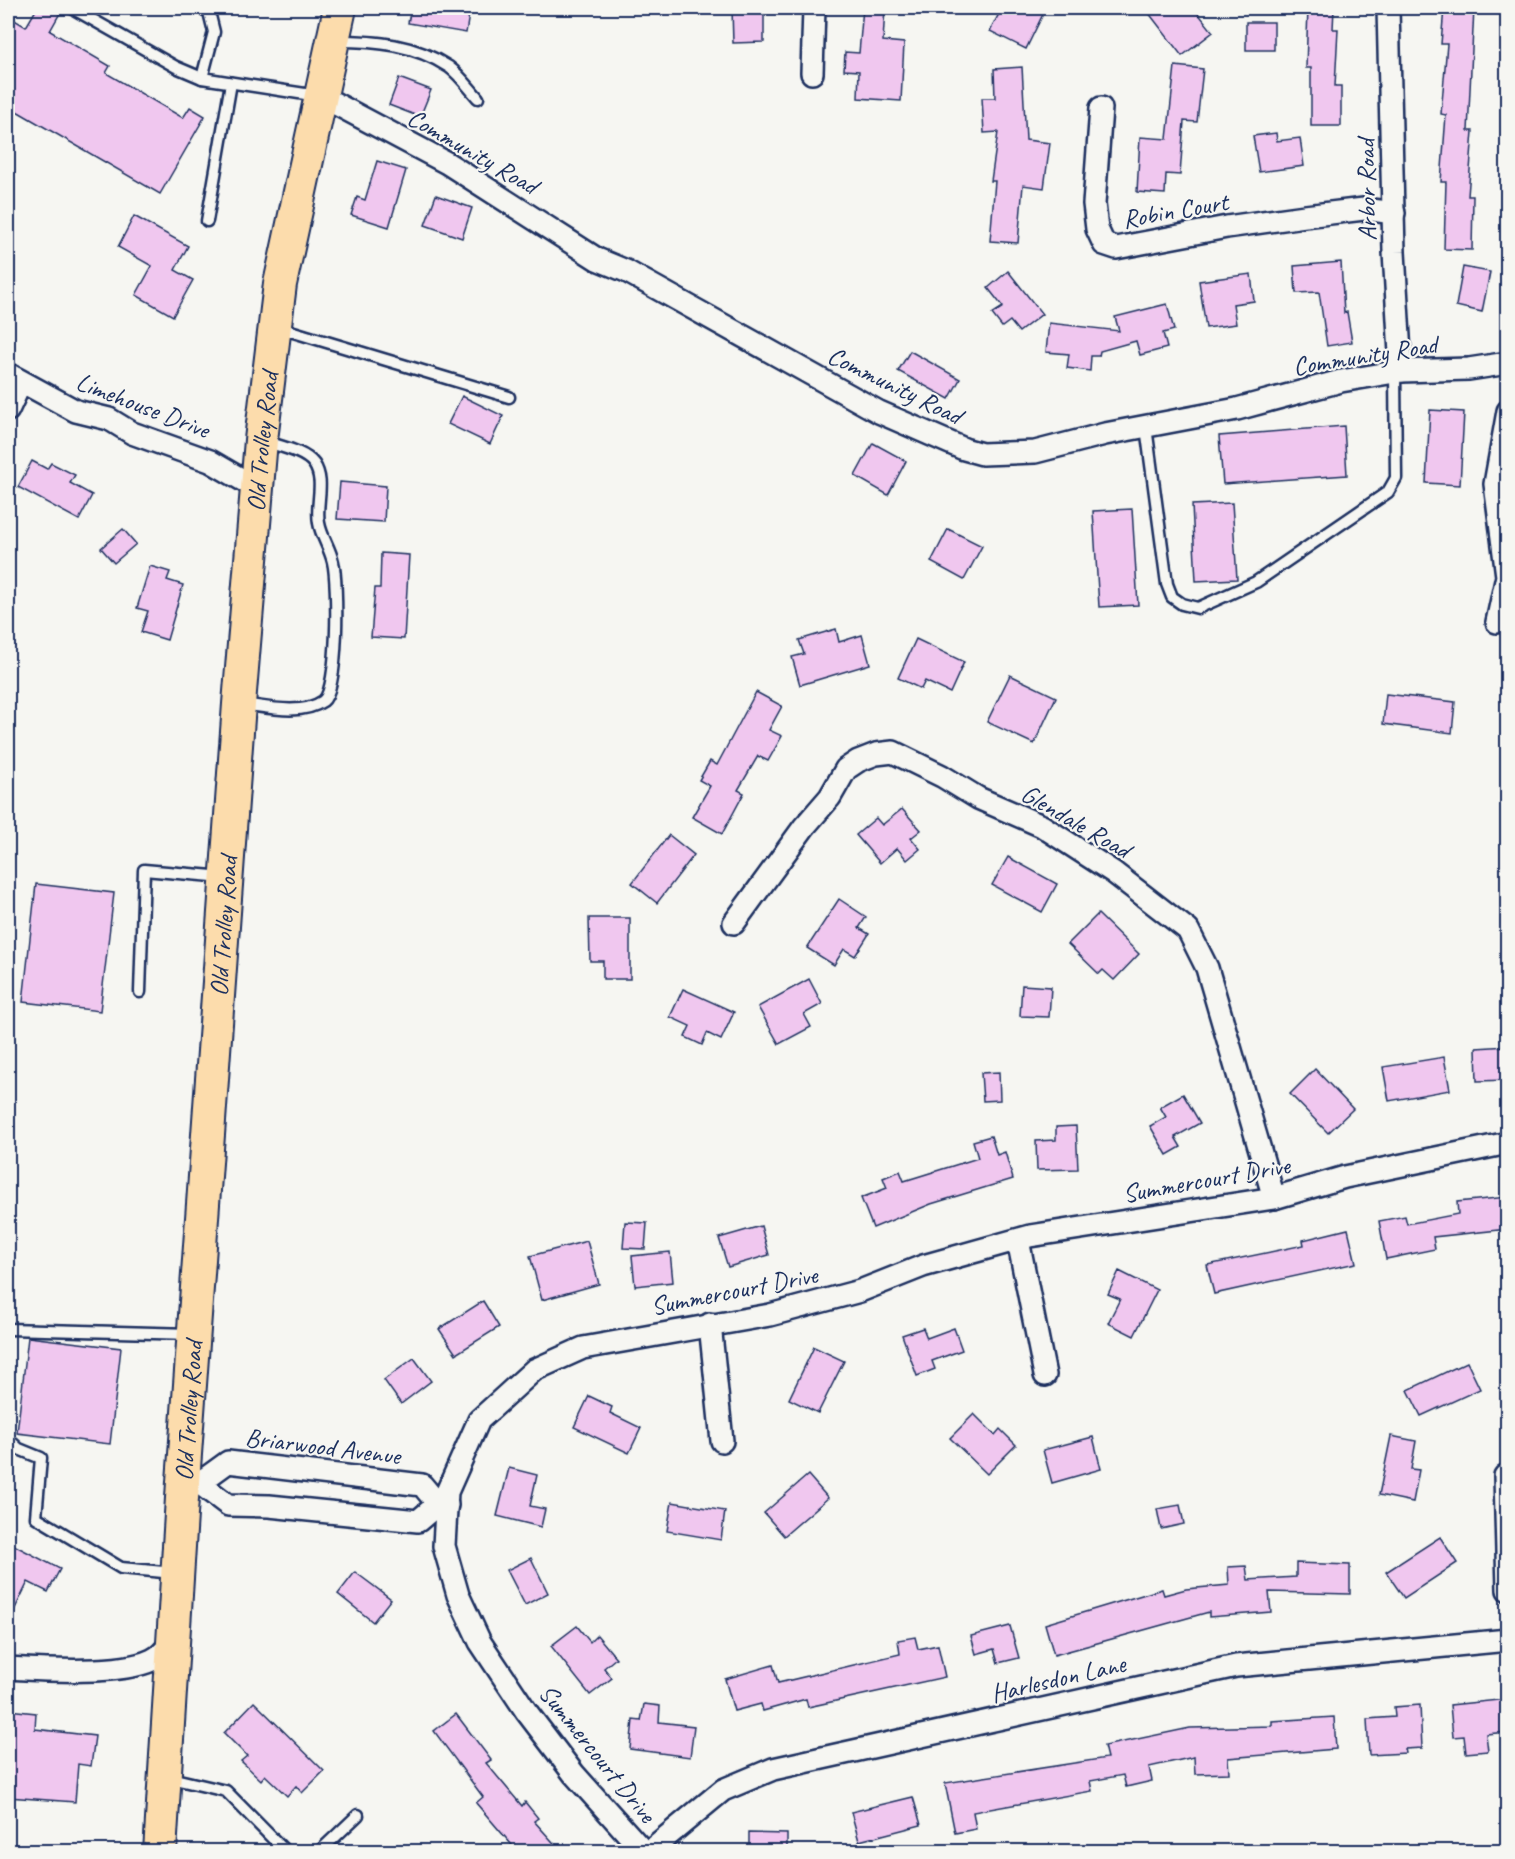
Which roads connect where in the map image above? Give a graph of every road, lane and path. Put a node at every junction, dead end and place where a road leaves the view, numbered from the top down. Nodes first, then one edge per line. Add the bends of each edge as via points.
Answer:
1 (72, 8) edge
2 (201, 8) edge
3 (340, 8) edge
4 (814, 8) edge
5 (1388, 8) edge
6 (333, 41) junction
7 (812, 73) dead end
8 (202, 78) junction
9 (231, 83) junction
10 (321, 96) junction
11 (478, 98) dead end
12 (1101, 108) dead end
13 (1394, 213) junction
14 (207, 221) dead end
15 (275, 326) junction
16 (1508, 363) edge
17 (1398, 372) junction
18 (14, 378) edge
19 (509, 397) dead end
20 (8, 410) edge
21 (1508, 411) edge
22 (1146, 427) junction
23 (261, 440) junction
24 (258, 489) junction
25 (1497, 622) dead end
26 (239, 704) junction
27 (228, 878) junction
28 (734, 923) dead end
29 (140, 992) dead end
30 (1508, 1143) edge
31 (1274, 1198) junction
32 (1018, 1240) junction
33 (710, 1324) junction
34 (8, 1329) edge
35 (194, 1334) junction
36 (1045, 1375) dead end
37 (8, 1438) edge
38 (722, 1441) dead end
39 (1505, 1476) dead end
40 (191, 1482) junction
41 (443, 1505) junction
42 (177, 1574) junction
43 (1508, 1590) edge
44 (1508, 1640) edge
45 (172, 1641) junction
46 (8, 1668) edge
47 (166, 1777) junction
48 (358, 1815) dead end
49 (160, 1851) edge
50 (286, 1851) edge
51 (319, 1851) edge
52 (646, 1851) edge

1 - 8 lane
2 - 8 lane via 209,12 214,32
3 - 6 main road, Old Trolley Road
4 - 7 street
5 - 13 street, Arbor Road
6 - 10 main road, Old Trolley Road
6 - 11 lane via 379,41 418,50 450,68
8 - 9 lane
9 - 10 lane
9 - 14 lane
10 - 15 main road, Old Trolley Road via 280,284
10 - 22 street, Community Road via 447,163 597,259 626,271 879,412 964,449 999,455 1035,452
12 - 13 street, Robin Court via 1094,204 1097,229 1104,244 1116,248 1227,227 1364,209
13 - 17 street, Arbor Road
15 - 19 lane
15 - 23 main road, Old Trolley Road
16 - 17 street, Community Road
17 - 22 street, Community Road via 1341,381 1237,409
17 - 22 lane via 1396,478 1388,492 1256,582 1198,608 1172,597 1167,584
18 - 20 street
18 - 24 street, Limehouse Drive via 76,411 109,419 132,433 210,461
21 - 25 street via 1496,483 1506,576
23 - 24 main road, Old Trolley Road
23 - 26 lane via 298,453 313,464 320,485 319,523 333,564 333,669 330,691 325,700 314,706 290,709
24 - 26 main road, Old Trolley Road
26 - 27 main road, Old Trolley Road
27 - 29 lane via 144,870
27 - 35 main road, Old Trolley Road
28 - 31 street, Glendale Road via 846,769 876,754 893,752 978,798 1042,826 1113,872 1188,930 1208,968
30 - 31 street, Summercourt Drive via 1345,1177
31 - 32 street, Summercourt Drive
32 - 33 street, Summercourt Drive via 923,1266 838,1297 770,1315
32 - 36 street
33 - 38 street
33 - 41 street, Summercourt Drive via 583,1348 534,1370 479,1420
34 - 35 lane
35 - 40 main road, Old Trolley Road
37 - 42 lane via 19,1449 41,1458 36,1517 122,1568
39 - 43 street
40 - 41 street via 228,1505 418,1521
40 - 41 street, Briarwood Avenue via 228,1462 422,1485
40 - 42 main road, Old Trolley Road
41 - 52 street, Summercourt Drive via 444,1546 458,1595 480,1642 574,1774
42 - 45 main road, Old Trolley Road
44 - 52 street, Harlesdon Lane via 1236,1666 773,1769 723,1790
45 - 46 street via 150,1661 128,1666
45 - 47 main road, Old Trolley Road
47 - 49 main road, Old Trolley Road
47 - 50 lane via 226,1791
48 - 51 lane

